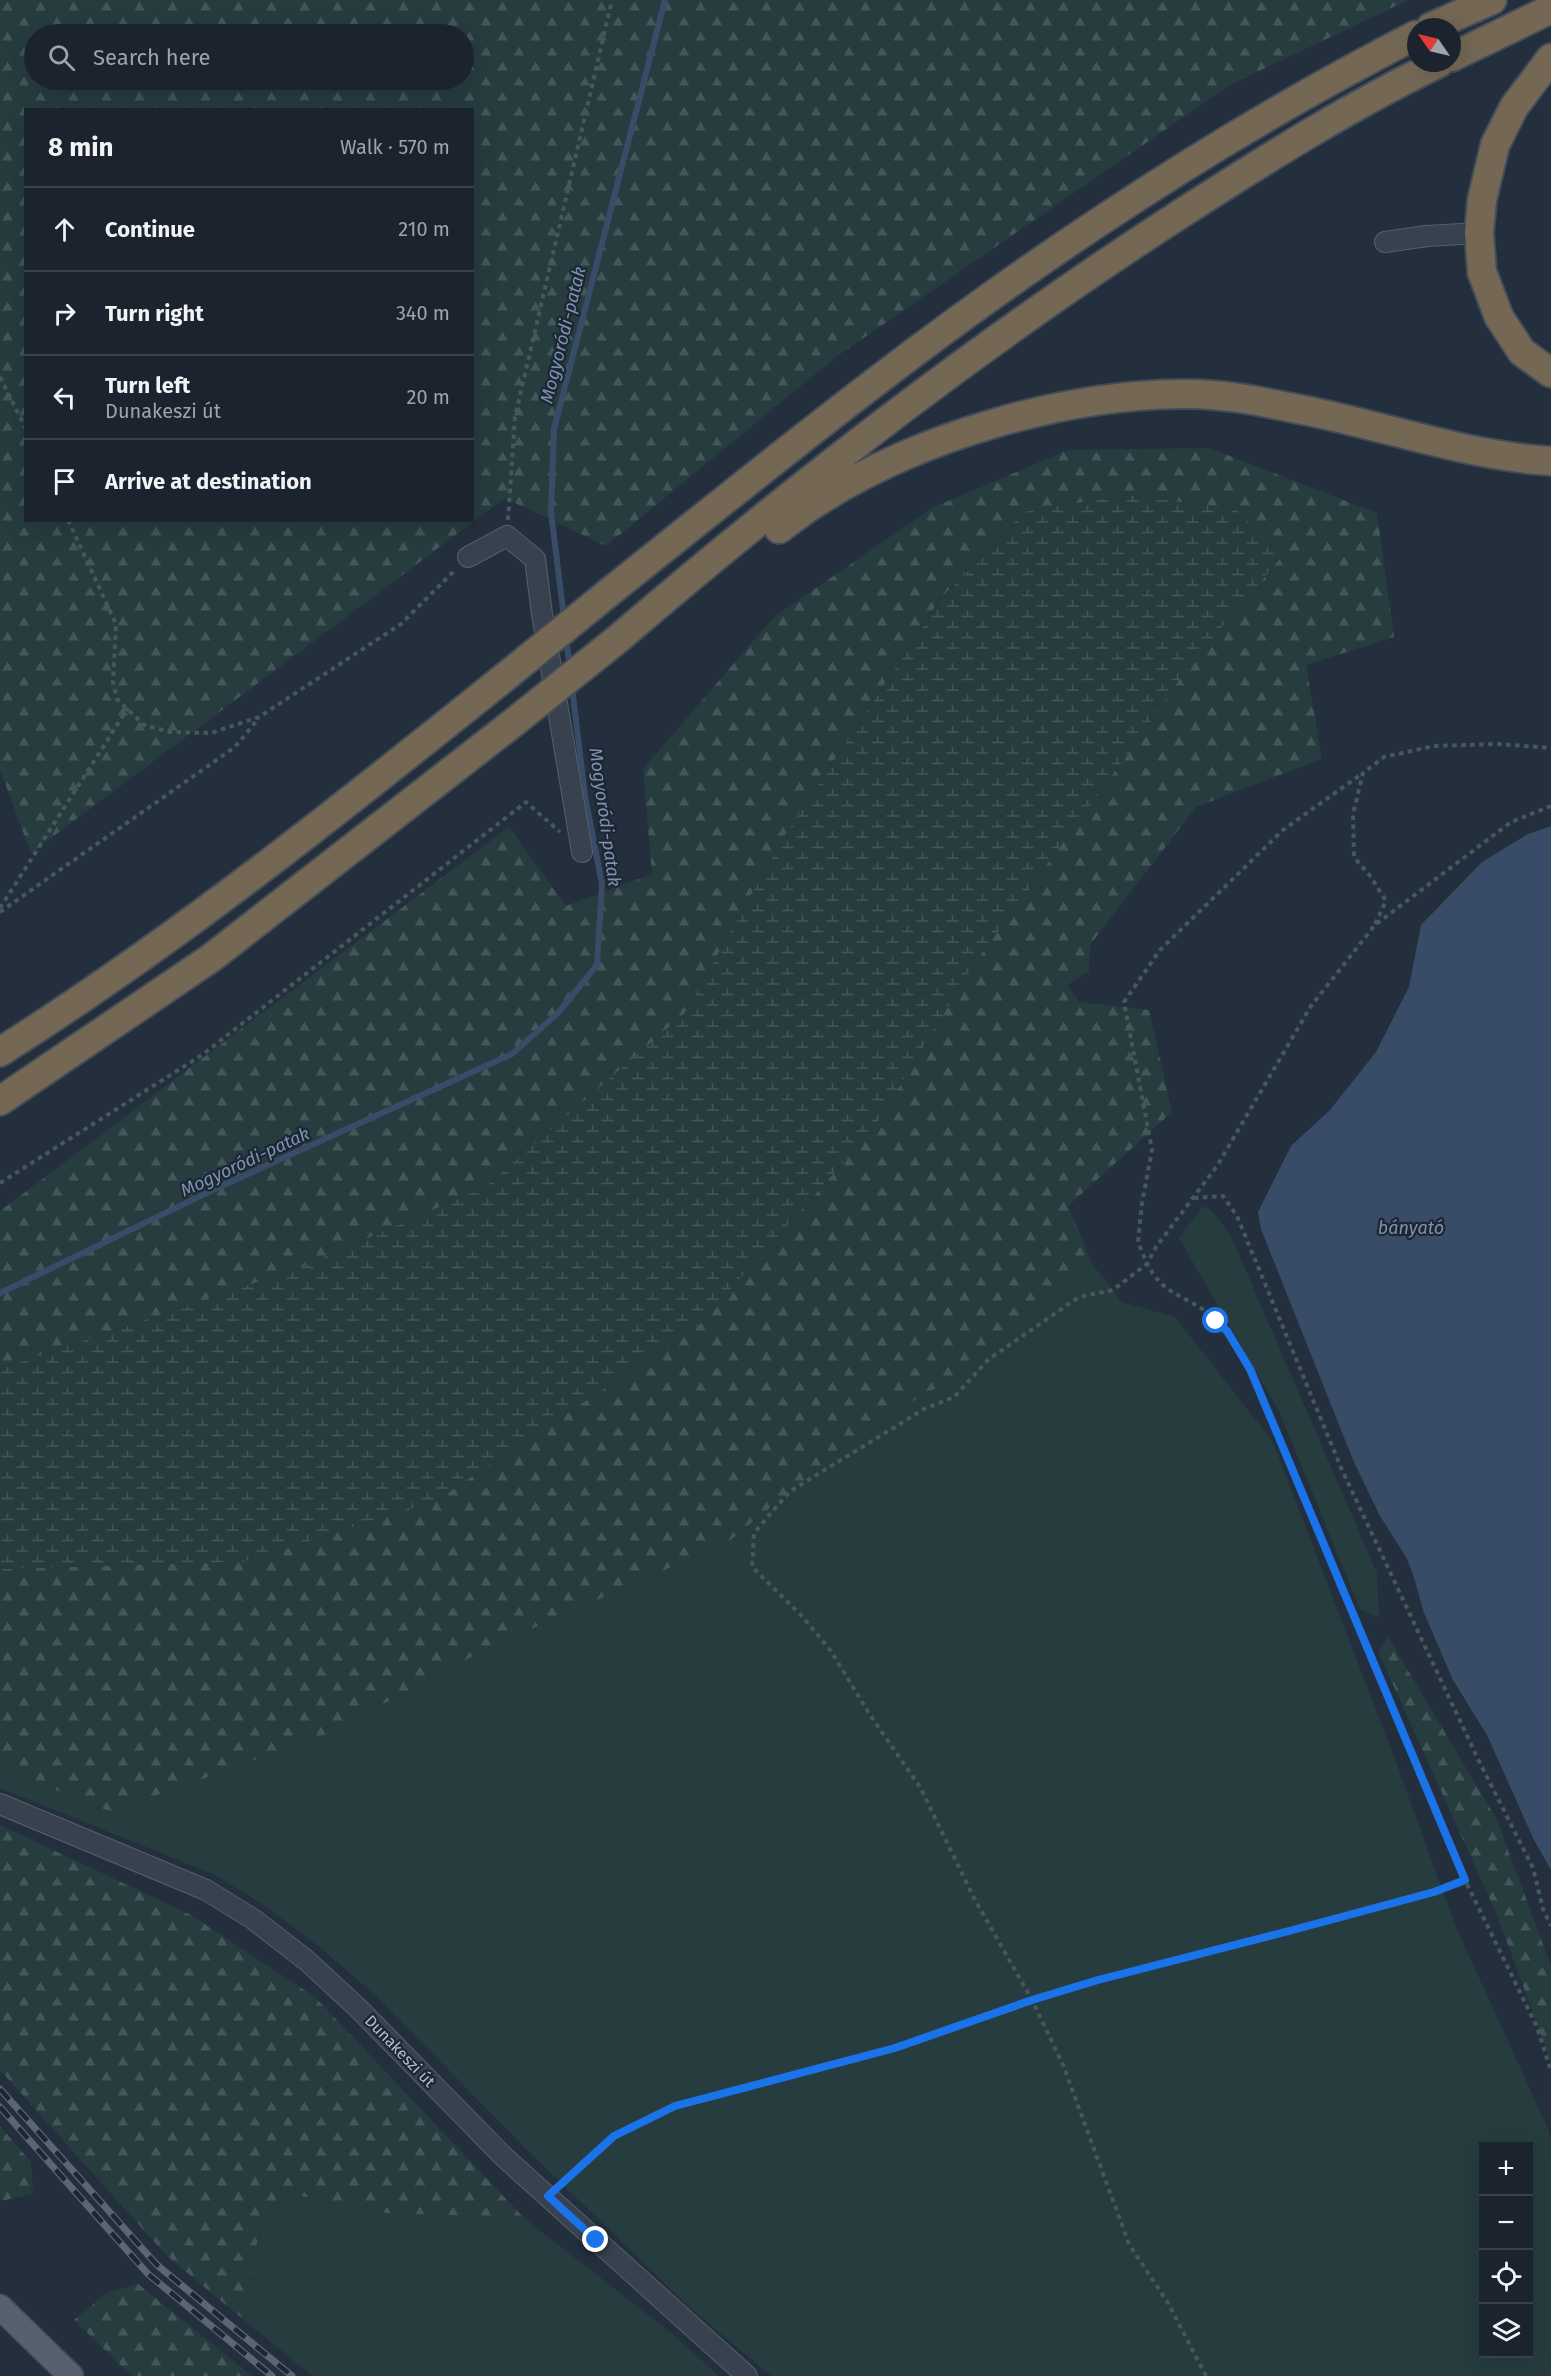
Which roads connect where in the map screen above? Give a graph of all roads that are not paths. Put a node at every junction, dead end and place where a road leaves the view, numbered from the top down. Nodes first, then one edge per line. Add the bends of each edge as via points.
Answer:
1 (1492, 0) edge
2 (1551, 9) edge
3 (1454, 14) edge
4 (1407, 40) edge
5 (1461, 53) edge
6 (1551, 58) edge
7 (1423, 72) edge
8 (1479, 234) junction
9 (1385, 242) dead end
10 (1551, 373) edge
11 (1551, 461) edge
12 (468, 556) road end
13 (619, 638) junction
14 (582, 852) road end
15 (0, 1052) edge
16 (0, 1101) edge
17 (0, 1804) edge
18 (0, 2307) edge
19 (71, 2376) edge
20 (747, 2376) edge

1 - 3 highway
2 - 5 highway
4 - 15 highway, bridge via 1254,124 1098,223 938,336 761,471 355,797 175,932
6 - 8 highway via 1514,107 1495,145 1482,200
7 - 13 highway via 1280,150 1052,300 846,452 707,562
8 - 9 street
8 - 10 highway via 1482,272 1499,317 1522,352
11 - 13 highway via 1460,447 1234,397 1184,393 1059,406 932,445 862,477 820,500 683,598
12 - 14 street via 507,536 535,559
13 - 16 highway, bridge via 211,958
17 - 20 street, Dunakeszi út via 206,1890 253,1919 306,1960 359,2009 504,2157
18 - 19 main road

